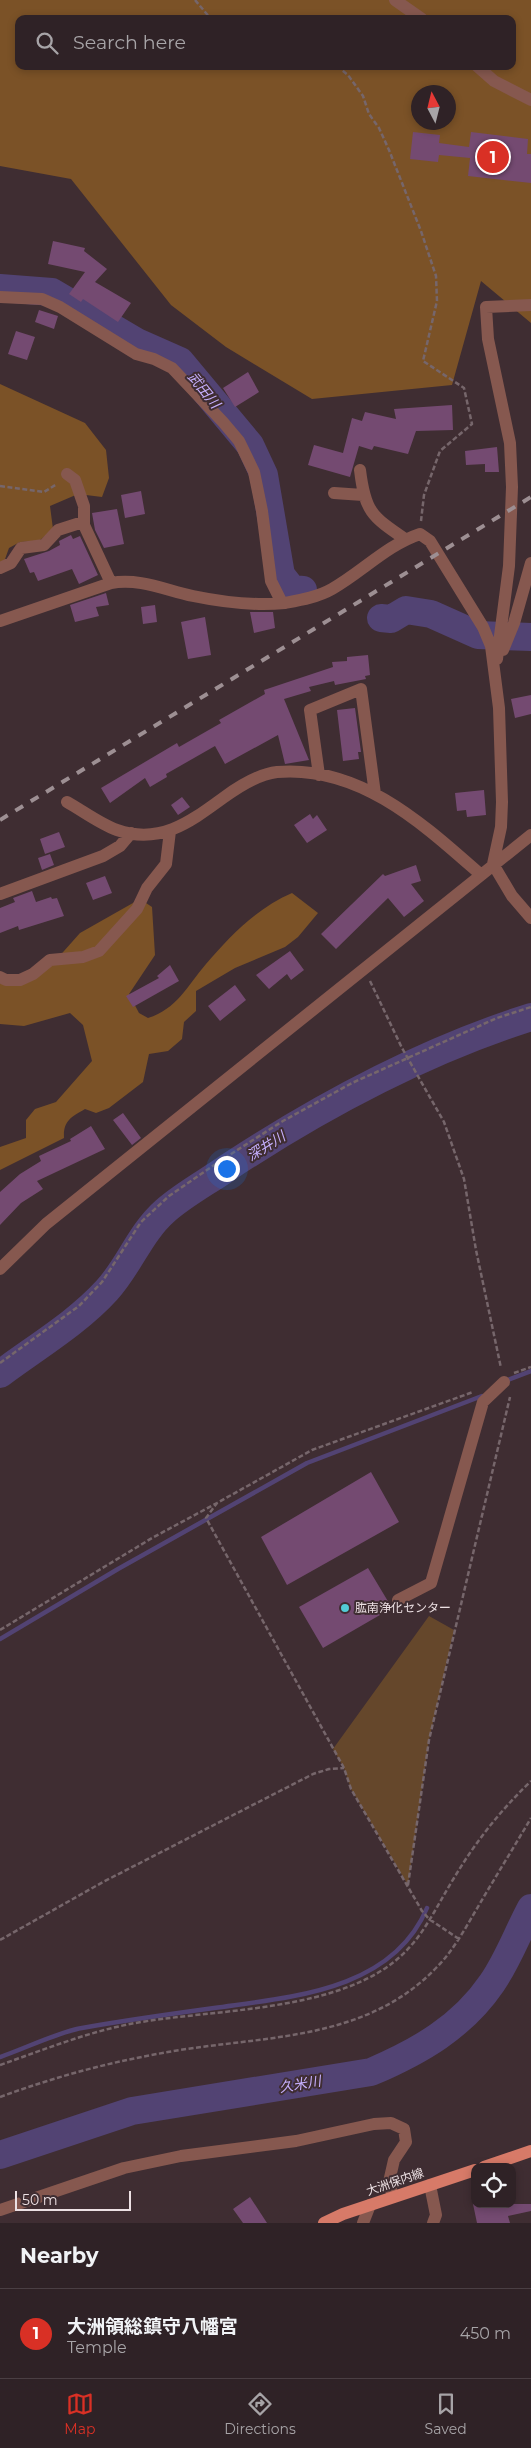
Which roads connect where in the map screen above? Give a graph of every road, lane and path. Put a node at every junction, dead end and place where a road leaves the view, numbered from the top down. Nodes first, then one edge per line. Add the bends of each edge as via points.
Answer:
1 (195, 0) edge
2 (395, 0) edge
3 (208, 15) edge
4 (416, 15) edge
5 (342, 70) edge
6 (482, 70) edge
7 (531, 100) edge
8 (0, 297) edge
9 (531, 305) edge
10 (360, 470) dead end
11 (67, 474) joint
12 (0, 486) edge
13 (334, 493) dead end
14 (363, 495) junction
15 (83, 522) junction
16 (420, 534) junction
17 (405, 539) junction
18 (531, 563) edge
19 (0, 568) edge
20 (111, 583) junction
21 (282, 603) junction
22 (0, 621) edge
23 (496, 668) junction
24 (320, 775) junction
25 (375, 794) junction
26 (67, 802) dead end
27 (170, 831) junction
28 (130, 833) junction
29 (531, 835) edge
30 (493, 864) junction
31 (480, 874) junction
32 (0, 894) edge
33 (531, 918) edge
34 (364, 969) junction
35 (0, 977) edge
36 (531, 1007) edge
37 (407, 1057) junction
38 (0, 1269) edge
39 (0, 1363) edge
40 (504, 1382) junction
41 (476, 1391) dead end
42 (217, 1503) junction
43 (398, 1600) dead end
44 (0, 1630) edge
45 (344, 1768) junction
46 (531, 1781) edge
47 (531, 1818) edge
48 (408, 1884) junction
49 (430, 1920) junction
50 (459, 1939) junction
51 (0, 1940) edge
52 (0, 2065) edge
53 (0, 2097) edge
54 (531, 2151) edge
55 (496, 2163) edge
56 (471, 2171) edge
57 (430, 2185) junction
58 (394, 2197) junction
59 (370, 2205) junction
60 (0, 2210) edge
61 (324, 2223) edge
62 (363, 2223) edge
63 (433, 2223) edge

1 - 3 path
2 - 4 street
5 - 16 path via 364,96 369,114 390,150 436,276 437,301 423,361 464,388 472,424 440,451 424,495
6 - 7 street via 494,81
8 - 21 street via 42,298 136,354 172,368 223,422 239,441 254,472 271,581
9 - 23 street via 486,307 488,339 510,443 512,487 509,566
10 - 14 street
11 - 12 path via 44,492
11 - 15 street via 75,480 80,492 84,506
13 - 14 street
14 - 17 street via 376,519
15 - 19 street via 58,530 44,545 21,548 8,566
15 - 20 street
16 - 17 street
16 - 23 street via 430,541 483,627
17 - 21 street via 332,589 308,599
18 - 23 street via 514,623
20 - 21 street via 149,584 243,604
20 - 22 street
23 - 30 street via 502,802 501,827
24 - 25 street via 340,778
24 - 25 street via 310,710 361,689
24 - 27 street via 276,772 238,787 184,825
25 - 31 street via 408,812
26 - 28 street via 116,830
27 - 28 street via 160,835
27 - 35 street via 166,864 147,888 137,909 99,951 83,957 50,960 34,974 20,980
28 - 32 street via 120,846 103,856
29 - 30 street
30 - 31 street
30 - 33 street via 512,896
31 - 34 street
34 - 37 path
34 - 38 street via 46,1224
36 - 37 path via 497,1018
37 - 39 path via 352,1083 283,1122 169,1196 140,1222 102,1282 79,1306
37 - 40 path via 444,1122 464,1179
40 - 43 street via 483,1402 431,1583
40 - 48 path via 510,1396 429,1740
41 - 42 path via 312,1450
42 - 44 path via 152,1538
42 - 45 path via 206,1518
45 - 48 path via 351,1789
45 - 51 path via 313,1774 103,1882
46 - 49 path via 490,1822
47 - 50 path
48 - 49 path via 422,1912
49 - 50 path
49 - 52 path via 406,1951 380,1970 318,1998 131,2024 91,2033
50 - 53 path via 437,1967 404,1997 352,2020 300,2035 158,2053 63,2074
54 - 55 main road
56 - 57 main road, 大洲保内線
57 - 58 main road, 大洲保内線
57 - 63 street via 436,2215
58 - 59 main road, 大洲保内線
58 - 60 street via 388,2182 394,2160 406,2142 404,2129 390,2123 124,2168
59 - 61 main road, 大洲保内線
59 - 62 street

